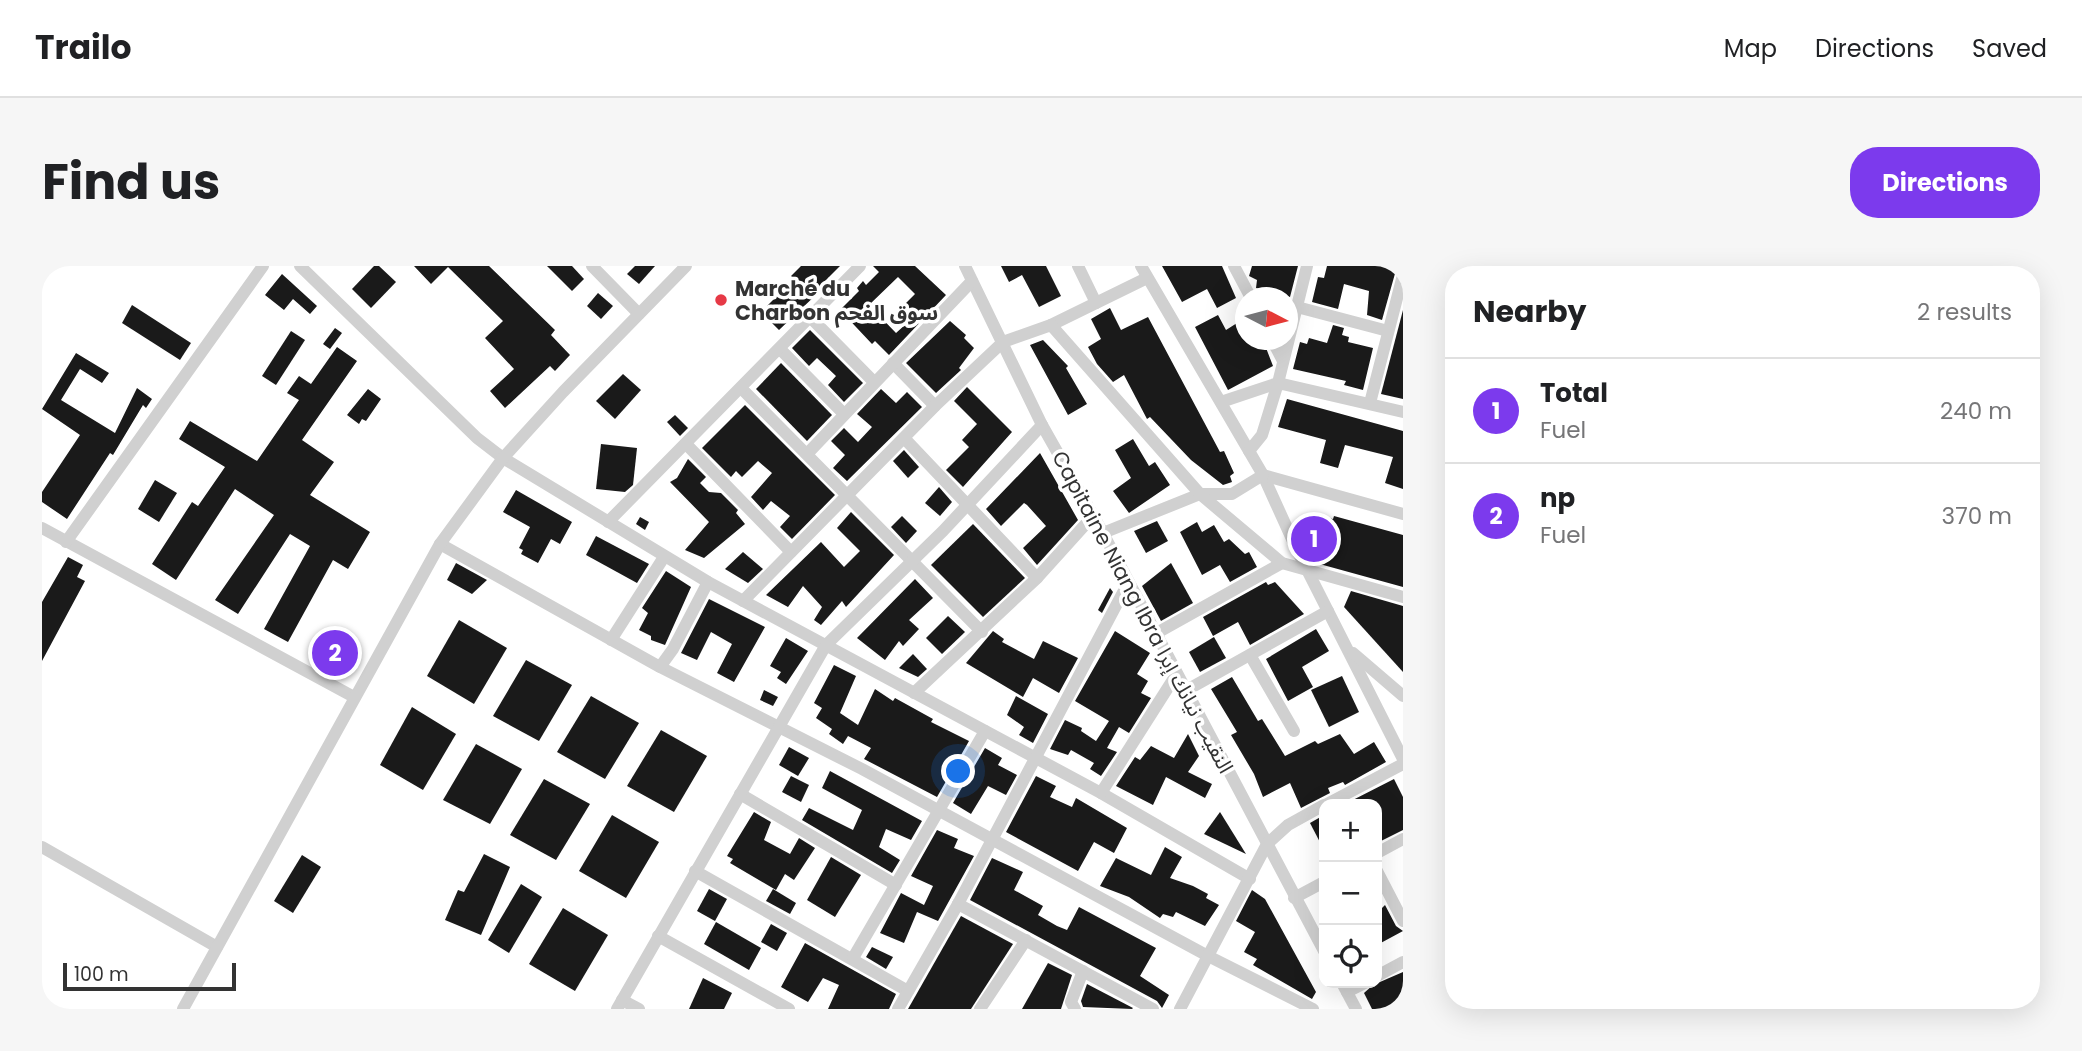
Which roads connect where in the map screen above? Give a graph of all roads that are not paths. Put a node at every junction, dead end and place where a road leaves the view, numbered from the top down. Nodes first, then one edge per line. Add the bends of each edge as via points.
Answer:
1 (263, 266) edge
2 (300, 266) edge
3 (592, 266) edge
4 (686, 266) edge
5 (860, 266) edge
6 (1078, 266) edge
7 (1234, 266) edge
8 (1307, 266) edge
9 (1144, 272) edge
10 (968, 273) edge
11 (1403, 275) edge
12 (1245, 287) edge
13 (1096, 303) junction
14 (1298, 303) edge
15 (1298, 307) edge
16 (639, 314) junction
17 (811, 318) junction
18 (1051, 325) junction
19 (1388, 331) junction
20 (1003, 342) junction
21 (780, 349) junction
22 (1278, 350) edge
23 (1286, 350) edge
24 (1283, 360) junction
25 (893, 363) junction
26 (874, 382) junction
27 (1279, 383) junction
28 (743, 389) junction
29 (1221, 402) junction
30 (1370, 403) junction
31 (935, 406) junction
32 (1403, 412) edge
33 (843, 413) junction
34 (1042, 425) junction
35 (904, 438) junction
36 (685, 444) junction
37 (1249, 451) junction
38 (807, 454) junction
39 (503, 458) junction
40 (1263, 475) junction
41 (848, 494) junction
42 (1200, 494) junction
43 (969, 503) junction
44 (1403, 514) edge
45 (1093, 516) junction
46 (608, 522) junction
47 (42, 528) edge
48 (1103, 533) junction
49 (66, 542) junction
50 (440, 544) junction
51 (791, 552) junction
52 (664, 557) junction
53 (912, 562) junction
54 (1282, 563) junction
55 (1309, 572) junction
56 (1037, 578) junction
57 (708, 582) junction
58 (1128, 583) junction
59 (1403, 597) edge
60 (743, 601) junction
61 (1328, 611) junction
62 (982, 632) junction
63 (1156, 634) junction
64 (611, 640) junction
65 (826, 645) junction
66 (1349, 650) junction
67 (1250, 655) junction
68 (660, 667) junction
69 (1177, 675) junction
70 (1185, 691) junction
71 (914, 693) junction
72 (1403, 696) edge
73 (354, 697) junction
74 (779, 727) junction
75 (985, 731) junction
76 (1294, 731) dead end
77 (1034, 757) junction
78 (1403, 762) edge
79 (1101, 793) junction
80 (740, 794) junction
81 (1336, 799) edge
82 (1319, 808) edge
83 (937, 811) junction
84 (1403, 839) edge
85 (990, 840) junction
86 (1267, 845) junction
87 (42, 847) edge
88 (1382, 850) edge
89 (695, 871) junction
90 (1250, 878) junction
91 (1382, 882) edge
92 (896, 885) junction
93 (1319, 885) edge
94 (1294, 898) junction
95 (958, 904) junction
96 (1403, 922) edge
97 (658, 936) junction
98 (1026, 940) junction
99 (1319, 942) edge
100 (217, 947) junction
101 (1208, 956) junction
102 (853, 958) junction
103 (1403, 962) edge
104 (1083, 971) junction
105 (1382, 973) edge
106 (1346, 988) edge
107 (908, 991) junction
108 (619, 1004) edge
109 (183, 1009) edge
110 (639, 1009) edge
111 (789, 1009) edge
112 (898, 1009) edge
113 (980, 1009) edge
114 (1075, 1009) edge
115 (1153, 1009) edge
116 (1180, 1009) edge
117 (1313, 1009) edge
118 (1356, 1009) edge

1 - 49 street
2 - 39 street via 446,409
3 - 16 street
4 - 16 street
5 - 17 street
6 - 13 street
7 - 12 street
8 - 14 street
9 - 13 street
9 - 29 street
10 - 20 street, Capitaine Niang Ibra النقيب نيانك إبرا
10 - 25 street
11 - 19 street
13 - 18 street
15 - 19 street
16 - 39 street
17 - 21 street
17 - 26 street
18 - 20 street
18 - 42 street
19 - 30 street
20 - 31 street
20 - 34 street, Capitaine Niang Ibra النقيب نيانك إبرا
21 - 28 street
21 - 33 street
22 - 24 street
23 - 24 street
24 - 27 street
25 - 26 street
25 - 31 street
26 - 33 street
27 - 29 street
27 - 30 street
27 - 37 street via 1262,435
28 - 36 street
28 - 38 street
29 - 37 street
30 - 32 street
31 - 35 street
33 - 38 street
34 - 43 street
34 - 45 street, Capitaine Niang Ibra النقيب نيانك إبرا
35 - 41 street
35 - 43 street
36 - 46 street
36 - 51 street
37 - 40 street
38 - 41 street
39 - 46 street
39 - 50 street
40 - 42 street via 1232,494
40 - 44 street
40 - 55 street
41 - 51 street
41 - 53 street
42 - 48 street
42 - 54 street
43 - 53 street
43 - 56 street
45 - 48 street, Capitaine Niang Ibra النقيب نيانك إبرا
45 - 56 street
46 - 52 street
47 - 49 street
48 - 58 street, Capitaine Niang Ibra النقيب نيانك إبرا
49 - 73 street
50 - 64 street
50 - 73 street
51 - 60 street
52 - 57 street
52 - 64 street
53 - 62 street
53 - 65 street
54 - 55 street
54 - 63 street
55 - 59 street
55 - 61 street
56 - 62 street
57 - 60 street
57 - 68 street
58 - 63 street, Capitaine Niang Ibra النقيب نيانك إبرا
58 - 77 street
60 - 65 street
61 - 66 street
61 - 67 street
62 - 71 street
63 - 69 street, Capitaine Niang Ibra النقيب نيانك إبرا
64 - 68 street
65 - 71 street
65 - 74 street
66 - 72 street
66 - 78 street
67 - 70 street
67 - 76 street
68 - 74 street
69 - 70 street, Capitaine Niang Ibra النقيب نيانك إبرا
69 - 79 street
70 - 86 street, Capitaine Niang Ibra النقيب نيانك إبرا
71 - 75 street
73 - 100 street
74 - 80 street
74 - 83 street
75 - 77 street
75 - 83 street
77 - 79 street
77 - 85 street
78 - 81 street
79 - 90 street
80 - 89 street
80 - 92 street
82 - 86 street via 1288,824
83 - 85 street
83 - 92 street
84 - 88 street
85 - 95 street
85 - 101 street
86 - 90 street
86 - 94 street, Capitaine Niang Ibra النقيب نيانك إبرا
87 - 100 street
89 - 97 street
89 - 102 street
90 - 101 street
91 - 96 street
92 - 102 street
93 - 94 street
94 - 99 street, Capitaine Niang Ibra النقيب نيانك إبرا
95 - 98 street
95 - 107 street
97 - 108 street
97 - 111 street
98 - 104 street
98 - 113 street
100 - 109 street
101 - 116 street
101 - 117 street
102 - 107 street
103 - 105 street
104 - 114 street via 1071,1002
104 - 115 street
106 - 118 street
107 - 112 street
108 - 110 street

